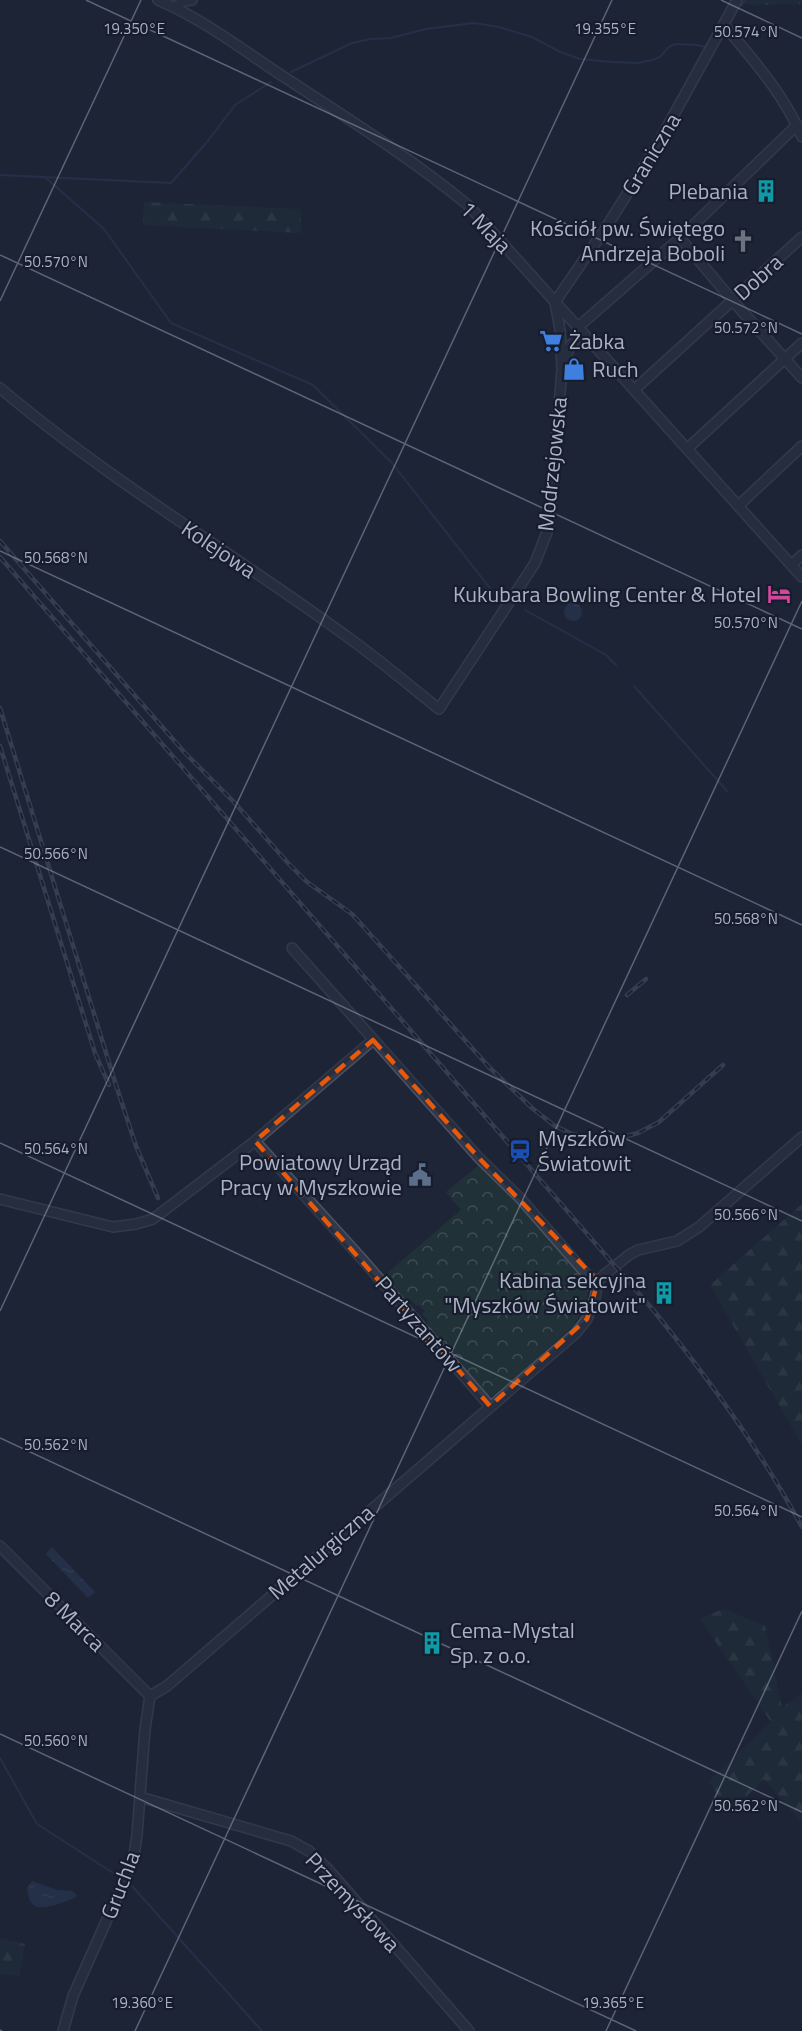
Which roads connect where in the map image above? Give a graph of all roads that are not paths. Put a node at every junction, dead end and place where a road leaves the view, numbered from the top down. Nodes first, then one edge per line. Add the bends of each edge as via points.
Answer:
1 (158, 0) edge
2 (192, 0) edge
3 (737, 0) edge
4 (175, 7) junction
5 (724, 25) junction
6 (797, 125) junction
7 (802, 137) edge
8 (802, 237) edge
9 (680, 238) junction
10 (732, 300) junction
11 (555, 302) junction
12 (578, 327) junction
13 (560, 336) junction
14 (802, 343) edge
15 (785, 359) junction
16 (562, 369) junction
17 (802, 378) edge
18 (0, 388) edge
19 (634, 390) junction
20 (802, 446) edge
21 (687, 449) junction
22 (738, 506) junction
23 (802, 555) edge
24 (791, 565) junction
25 (802, 577) edge
26 (439, 709) joint
27 (292, 948) dead end
28 (373, 1040) junction
29 (802, 1137) edge
30 (255, 1141) junction
31 (0, 1199) edge
32 (598, 1281) junction
33 (490, 1406) junction
34 (0, 1546) edge
35 (150, 1696) junction
36 (140, 1797) junction
37 (63, 2031) edge
38 (468, 2031) edge

1 - 4 street, 1 Maja
2 - 4 street
3 - 5 street, Graniczna
4 - 11 street, 1 Maja via 433,177 469,206
5 - 6 street via 767,75
5 - 11 street, Graniczna via 655,149
6 - 7 street
6 - 9 street
8 - 10 street, Dobra
9 - 10 street
9 - 12 street
10 - 15 street
10 - 19 street, Dobra
11 - 12 street, 1 Maja
11 - 13 street, Modrzejowska
12 - 13 street via 569,328
12 - 16 street, Modrzejowska via 578,337 570,346
12 - 19 street, 1 Maja
13 - 16 street, Modrzejowska
14 - 15 street
15 - 17 street
15 - 21 street
16 - 26 street, Modrzejowska via 549,527 543,546 530,572
18 - 26 street, Kolejowa via 130,488 353,641
19 - 21 street, 1 Maja
20 - 22 street
21 - 22 street, 1 Maja
22 - 24 street, 1 Maja
23 - 24 street
24 - 25 street, 1 Maja
27 - 28 street
28 - 30 street
28 - 32 street via 588,1276
29 - 32 street via 699,1227 677,1241 628,1254
30 - 31 street via 153,1219 136,1224 113,1227
30 - 33 street, Partyzantów via 363,1258
32 - 33 street via 587,1319 576,1333
33 - 35 street, Metalurgiczna via 167,1686
34 - 35 street, 8 Marca
35 - 36 street, Gruchla
36 - 37 street, Gruchla via 131,1869 73,1996
36 - 38 street, Przemysłowa via 280,1837 309,1851

